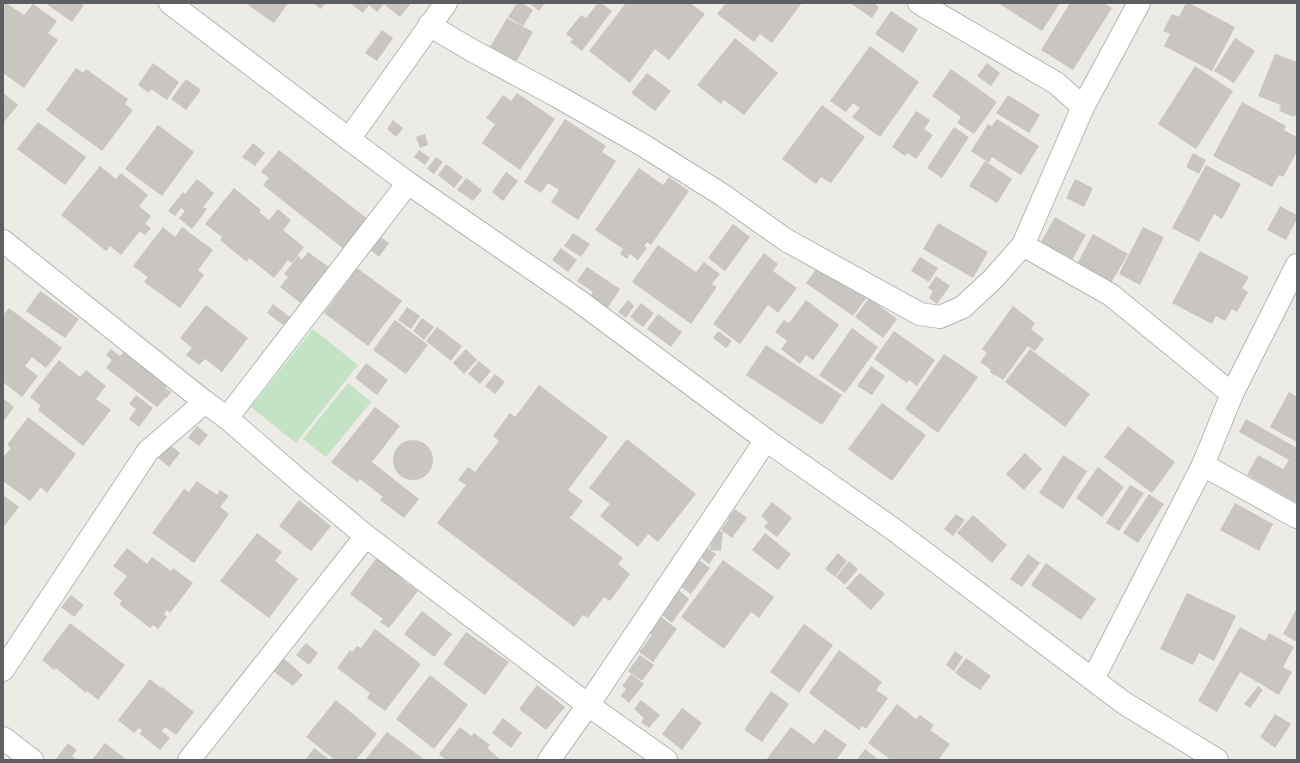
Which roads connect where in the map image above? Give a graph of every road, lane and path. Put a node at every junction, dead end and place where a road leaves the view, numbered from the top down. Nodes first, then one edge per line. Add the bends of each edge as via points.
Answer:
1 (170, 3) edge
2 (446, 3) edge
3 (919, 3) edge
4 (1139, 3) edge
5 (430, 25) junction
6 (1083, 107) junction
7 (348, 139) junction
8 (408, 183) junction
9 (3, 241) edge
10 (1023, 245) junction
11 (1297, 265) edge
12 (1232, 394) junction
13 (205, 402) junction
14 (227, 418) junction
15 (766, 440) junction
16 (1204, 464) junction
17 (1297, 517) edge
18 (366, 536) junction
19 (3, 670) edge
20 (1093, 679) junction
21 (588, 704) junction
22 (3, 738) edge
23 (32, 760) edge
24 (189, 760) edge
25 (549, 760) edge
26 (666, 760) edge
27 (1217, 760) edge

1 - 7 street
2 - 5 street
3 - 6 street via 1056,83
4 - 6 street
5 - 7 street
5 - 10 street via 641,144 721,194 786,240 920,314 940,317 963,307 993,279
6 - 10 street
7 - 8 street
8 - 14 street
8 - 15 street via 579,301
9 - 13 street
10 - 12 street via 1110,295
11 - 12 street
12 - 16 street
13 - 14 street
13 - 19 street via 148,450
14 - 18 street
15 - 20 street via 893,529
15 - 21 street
16 - 17 street
16 - 20 street
18 - 21 street
18 - 24 street
20 - 27 street via 1124,703
21 - 25 street
21 - 26 street
22 - 23 street

